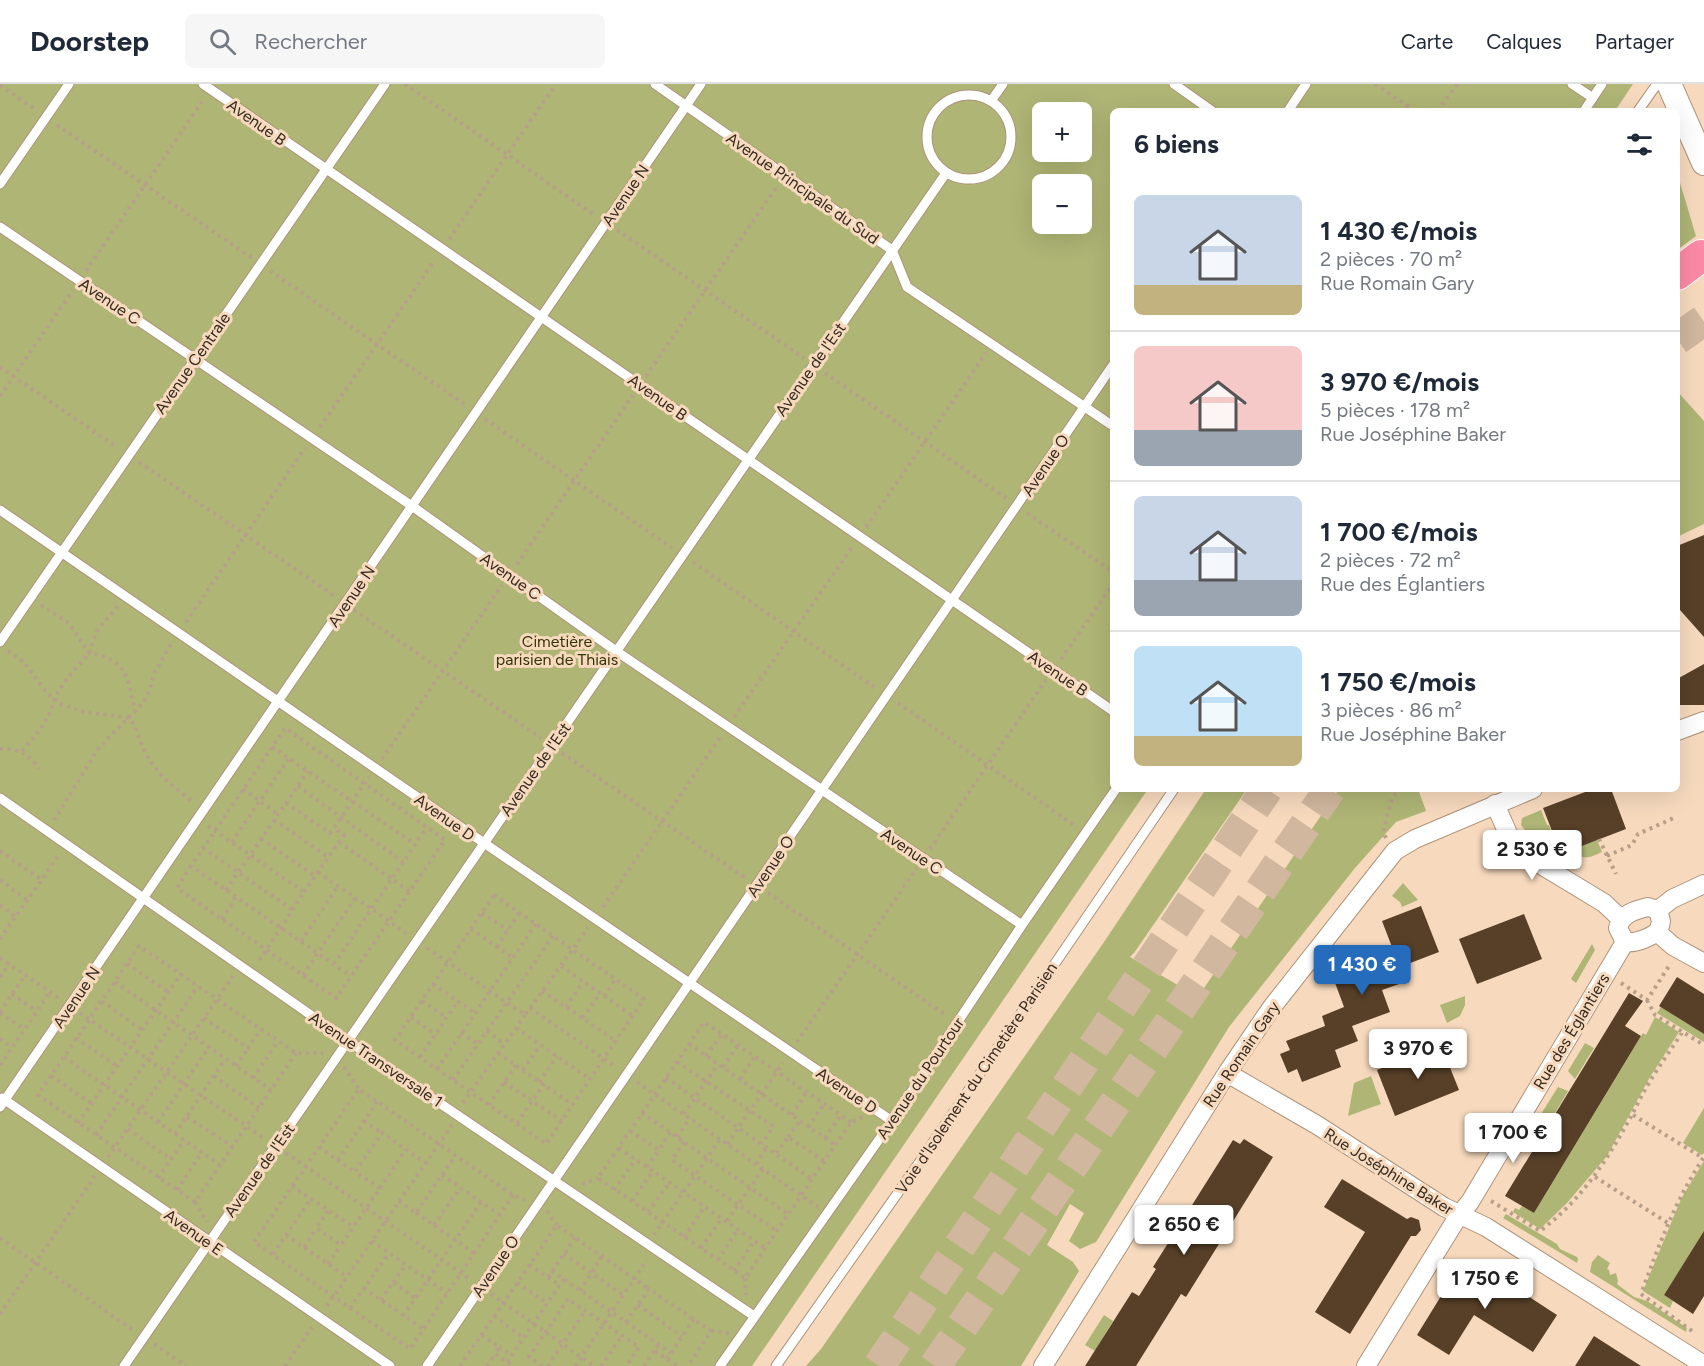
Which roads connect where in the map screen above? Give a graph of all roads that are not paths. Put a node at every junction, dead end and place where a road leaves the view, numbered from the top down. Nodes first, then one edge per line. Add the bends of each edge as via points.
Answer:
1 (69, 84) edge
2 (385, 84) edge
3 (655, 84) edge
4 (701, 84) edge
5 (1003, 84) edge
6 (1174, 84) edge
7 (1306, 84) edge
8 (1572, 84) edge
9 (1602, 84) edge
10 (1657, 84) edge
11 (1670, 84) edge
12 (207, 87) edge
13 (1593, 98) junction
14 (991, 101) junction
15 (686, 105) junction
16 (1208, 108) edge
17 (1290, 108) edge
18 (1586, 108) edge
19 (1640, 108) edge
20 (1704, 161) edge
21 (326, 169) junction
22 (946, 173) junction
23 (0, 184) edge
24 (0, 227) edge
25 (892, 250) junction
26 (541, 317) junction
27 (195, 359) junction
28 (1110, 369) edge
29 (1085, 406) junction
30 (1110, 424) edge
31 (748, 460) junction
32 (412, 506) junction
33 (0, 510) edge
34 (62, 553) junction
35 (952, 600) junction
36 (0, 644) edge
37 (616, 651) junction
38 (278, 702) junction
39 (1110, 709) edge
40 (1704, 721) edge
41 (1680, 730) edge
42 (822, 790) junction
43 (1114, 792) edge
44 (1172, 792) edge
45 (1525, 792) edge
46 (0, 798) edge
47 (1495, 804) junction
48 (484, 843) junction
49 (1704, 885) edge
50 (144, 897) junction
51 (1658, 910) junction
52 (1621, 919) junction
53 (1022, 926) junction
54 (1657, 932) junction
55 (1625, 942) junction
56 (1704, 963) edge
57 (690, 982) junction
58 (348, 1041) junction
59 (1227, 1073) junction
60 (2, 1101) edge
61 (892, 1120) junction
62 (554, 1180) junction
63 (1459, 1215) junction
64 (212, 1238) junction
65 (754, 1316) junction
66 (1704, 1365) edge
67 (124, 1366) edge
68 (390, 1366) edge
69 (427, 1366) edge
70 (720, 1366) edge
71 (776, 1366) edge
72 (1043, 1366) edge
73 (1366, 1366) edge

1 - 23 lane
2 - 21 lane, Avenue Centrale
3 - 15 lane, Avenue Principale du Sud
4 - 15 lane, Avenue N
5 - 14 lane
6 - 16 lane
7 - 17 lane
8 - 13 lane
9 - 13 lane
10 - 19 lane
11 - 20 main road
12 - 21 lane, Avenue B
13 - 18 lane
14 - 22 lane via 961,96 948,101 930,122 929,150
14 - 22 lane via 1008,121 1010,148 1005,160 984,177 965,179
15 - 25 lane, Avenue Principale du Sud
15 - 26 lane, Avenue N
21 - 26 lane, Avenue B
21 - 27 lane, Avenue Centrale
22 - 25 lane, Avenue de l'Est
24 - 27 lane, Avenue C
25 - 29 lane, Avenue Principale du Sud via 907,287
25 - 31 lane, Avenue de l'Est
26 - 31 lane, Avenue B
26 - 32 lane, Avenue N
27 - 32 lane, Avenue C
27 - 34 lane, Avenue Centrale
28 - 29 lane, Avenue O
29 - 30 lane, Avenue Principale du Sud
29 - 35 lane, Avenue O
31 - 35 lane, Avenue B
31 - 37 lane, Avenue de l'Est
32 - 37 lane, Avenue C
32 - 38 lane, Avenue N
33 - 34 lane, Avenue D
34 - 36 lane, Avenue Centrale
34 - 38 lane, Avenue D
35 - 39 lane, Avenue B
35 - 42 lane, Avenue O
37 - 42 lane, Avenue C
37 - 48 lane, Avenue de l'Est
38 - 48 lane, Avenue D
38 - 50 lane, Avenue N
40 - 41 street
42 - 53 lane, Avenue C
42 - 57 lane, Avenue O
43 - 53 lane, Avenue du Pourtour
44 - 71 lane, Voie d'Isolement du Cimetière Parisien
45 - 47 street, Rue Romain Gary
46 - 50 lane, Avenue Transversale 1
47 - 52 street via 1520,852 1604,903
47 - 59 street, Rue Romain Gary via 1395,851 1272,1007
48 - 57 lane, Avenue D
48 - 58 lane, Avenue de l'Est
49 - 51 street via 1672,898
50 - 58 lane, Avenue Transversale 1
50 - 60 lane, Avenue N
51 - 52 street via 1648,907
51 - 54 street via 1661,924
52 - 55 street via 1618,928
53 - 61 lane, Avenue du Pourtour
54 - 55 street
54 - 56 street via 1672,946
55 - 63 street, Rue des Églantiers
57 - 61 lane, Avenue D
57 - 62 lane, Avenue O
58 - 62 lane, Avenue Transversale 1
58 - 64 lane, Avenue de l'Est
59 - 63 street, Rue Joséphine Baker
59 - 72 street, Rue Romain Gary
60 - 64 lane, Avenue E
61 - 65 lane, Avenue du Pourtour
62 - 65 lane, Avenue Transversale 1
62 - 69 lane, Avenue O
63 - 66 street, Rue Joséphine Baker via 1486,1227
63 - 73 street, Rue des Églantiers
64 - 67 lane, Avenue de l'Est
64 - 68 lane, Avenue E
65 - 70 lane, Avenue du Pourtour

